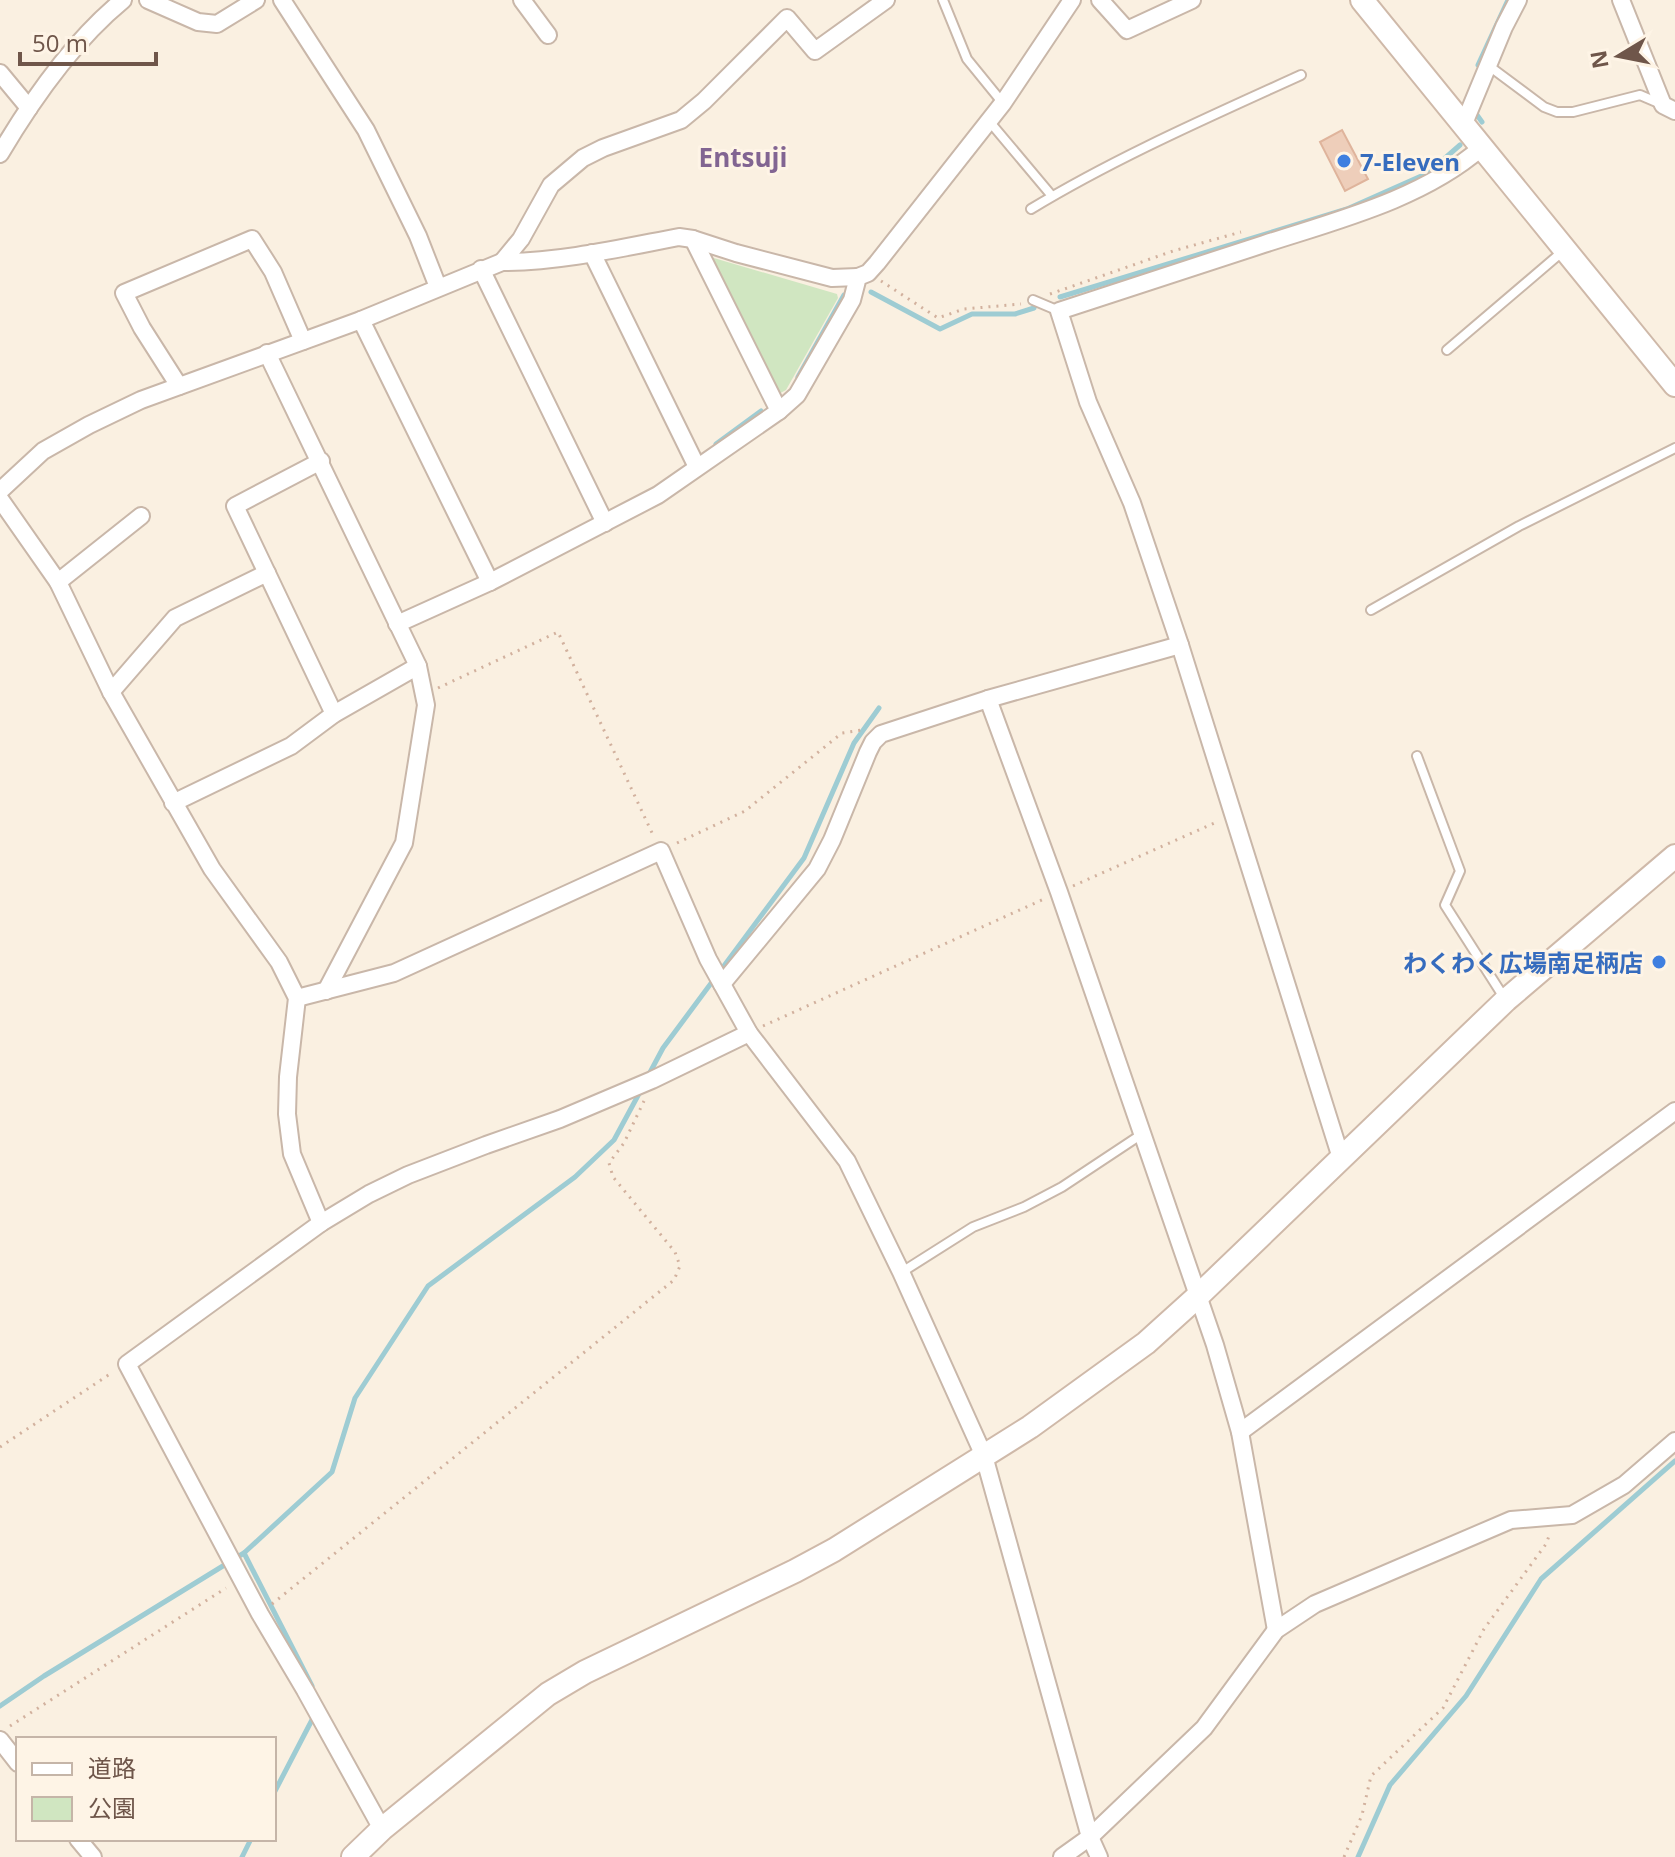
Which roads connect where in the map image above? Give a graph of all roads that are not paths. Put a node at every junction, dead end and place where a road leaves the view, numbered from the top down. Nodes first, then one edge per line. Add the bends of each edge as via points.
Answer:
1 (123, 0) edge
2 (148, 0) edge
3 (256, 0) edge
4 (282, 0) edge
5 (522, 0) edge
6 (886, 0) edge
7 (943, 0) edge
8 (1072, 0) edge
9 (1100, 0) edge
10 (1192, 0) edge
11 (1362, 0) edge
12 (1518, 0) edge
13 (1625, 1) edge
14 (548, 35) dead end
15 (1488, 66) junction
16 (0, 73) edge
17 (1301, 75) dead end
18 (1003, 103) junction
19 (29, 108) junction
20 (1669, 108) edge
21 (989, 121) junction
22 (1463, 126) junction
23 (1481, 148) junction
24 (0, 154) edge
25 (1052, 196) junction
26 (1031, 209) dead end
27 (693, 239) junction
28 (1564, 250) junction
29 (592, 253) junction
30 (502, 262) junction
31 (481, 269) junction
32 (863, 275) junction
33 (438, 287) junction
34 (1033, 300) road end
35 (1059, 311) junction
36 (361, 320) junction
37 (303, 341) junction
38 (1447, 350) dead end
39 (267, 353) junction
40 (1675, 385) edge
41 (179, 386) junction
42 (779, 411) junction
43 (1675, 448) edge
44 (321, 461) junction
45 (697, 467) junction
46 (0, 491) edge
47 (0, 499) edge
48 (141, 516) dead end
49 (605, 523) junction
50 (267, 573) junction
51 (58, 582) junction
52 (490, 582) junction
53 (1371, 610) dead end
54 (397, 624) junction
55 (1180, 645) junction
56 (418, 666) junction
57 (111, 692) junction
58 (988, 699) junction
59 (334, 714) junction
60 (1417, 756) dead end
61 (173, 803) junction
62 (1675, 856) edge
63 (722, 984) junction
64 (326, 991) junction
65 (297, 998) junction
66 (1506, 1000) junction
67 (749, 1033) junction
68 (1675, 1111) edge
69 (1143, 1133) junction
70 (1341, 1158) junction
71 (321, 1223) junction
72 (901, 1272) junction
73 (1197, 1297) junction
74 (1240, 1432) junction
75 (1675, 1441) edge
76 (984, 1456) junction
77 (1276, 1630) junction
78 (0, 1740) edge
79 (16, 1760) edge
80 (382, 1829) junction
81 (1090, 1837) junction
82 (80, 1841) edge
83 (93, 1857) edge
84 (353, 1857) edge
85 (1062, 1857) edge
86 (1099, 1857) edge

1 - 19 street via 101,19
2 - 3 street via 198,22 217,24
4 - 33 street via 366,130
5 - 14 street
6 - 30 street via 815,51 787,18 681,120 583,158 551,185
7 - 18 lane via 967,59
8 - 18 street
9 - 10 street via 1127,30
11 - 22 street
12 - 15 street
13 - 20 street
15 - 20 lane via 1557,112 1640,95
15 - 22 street
16 - 19 street
17 - 25 lane
18 - 21 street
19 - 24 street
21 - 25 lane
21 - 32 street
22 - 23 street
23 - 28 street
23 - 35 street via 1457,169 1371,207
25 - 26 lane
27 - 29 street
27 - 32 street via 832,278
27 - 42 street
28 - 38 lane
28 - 40 street
29 - 30 street
29 - 45 street
30 - 31 street
31 - 33 street
31 - 49 street
32 - 42 street via 797,395
33 - 36 street
34 - 35 lane
35 - 55 street
36 - 37 street
36 - 52 street
37 - 39 street
37 - 41 street via 273,272 252,239 124,293
39 - 41 street
39 - 44 street
41 - 46 street via 43,451
42 - 45 street
43 - 53 lane via 1519,526
44 - 50 street via 235,506
44 - 54 street
45 - 49 street
47 - 51 street
48 - 51 street
49 - 52 street
50 - 57 street via 175,618
50 - 59 street
51 - 57 street
52 - 54 street
54 - 56 street
55 - 58 street
55 - 70 street
56 - 59 street
56 - 64 street via 426,705 404,843
57 - 61 street
58 - 63 street via 881,734 873,742 817,869
58 - 69 street
59 - 61 street via 291,746
60 - 66 lane via 1460,871 1445,905
61 - 65 street via 212,869 279,962
62 - 66 street
63 - 64 street via 661,851 394,973
63 - 67 street
64 - 65 street
65 - 71 street via 287,1114 292,1154
66 - 70 street
67 - 71 street via 560,1119 408,1175
67 - 72 street via 847,1161
68 - 74 street
69 - 72 lane via 1062,1187 973,1227
69 - 73 street
70 - 73 street
71 - 80 street via 127,1364
72 - 76 street
73 - 74 street
73 - 76 street via 1146,1343
74 - 77 street
75 - 77 street via 1624,1485 1572,1515 1511,1520 1315,1604
76 - 80 street via 834,1550 548,1694
76 - 81 street
77 - 81 street via 1204,1728
78 - 79 street
80 - 84 street
81 - 85 street
81 - 86 street
82 - 83 street

